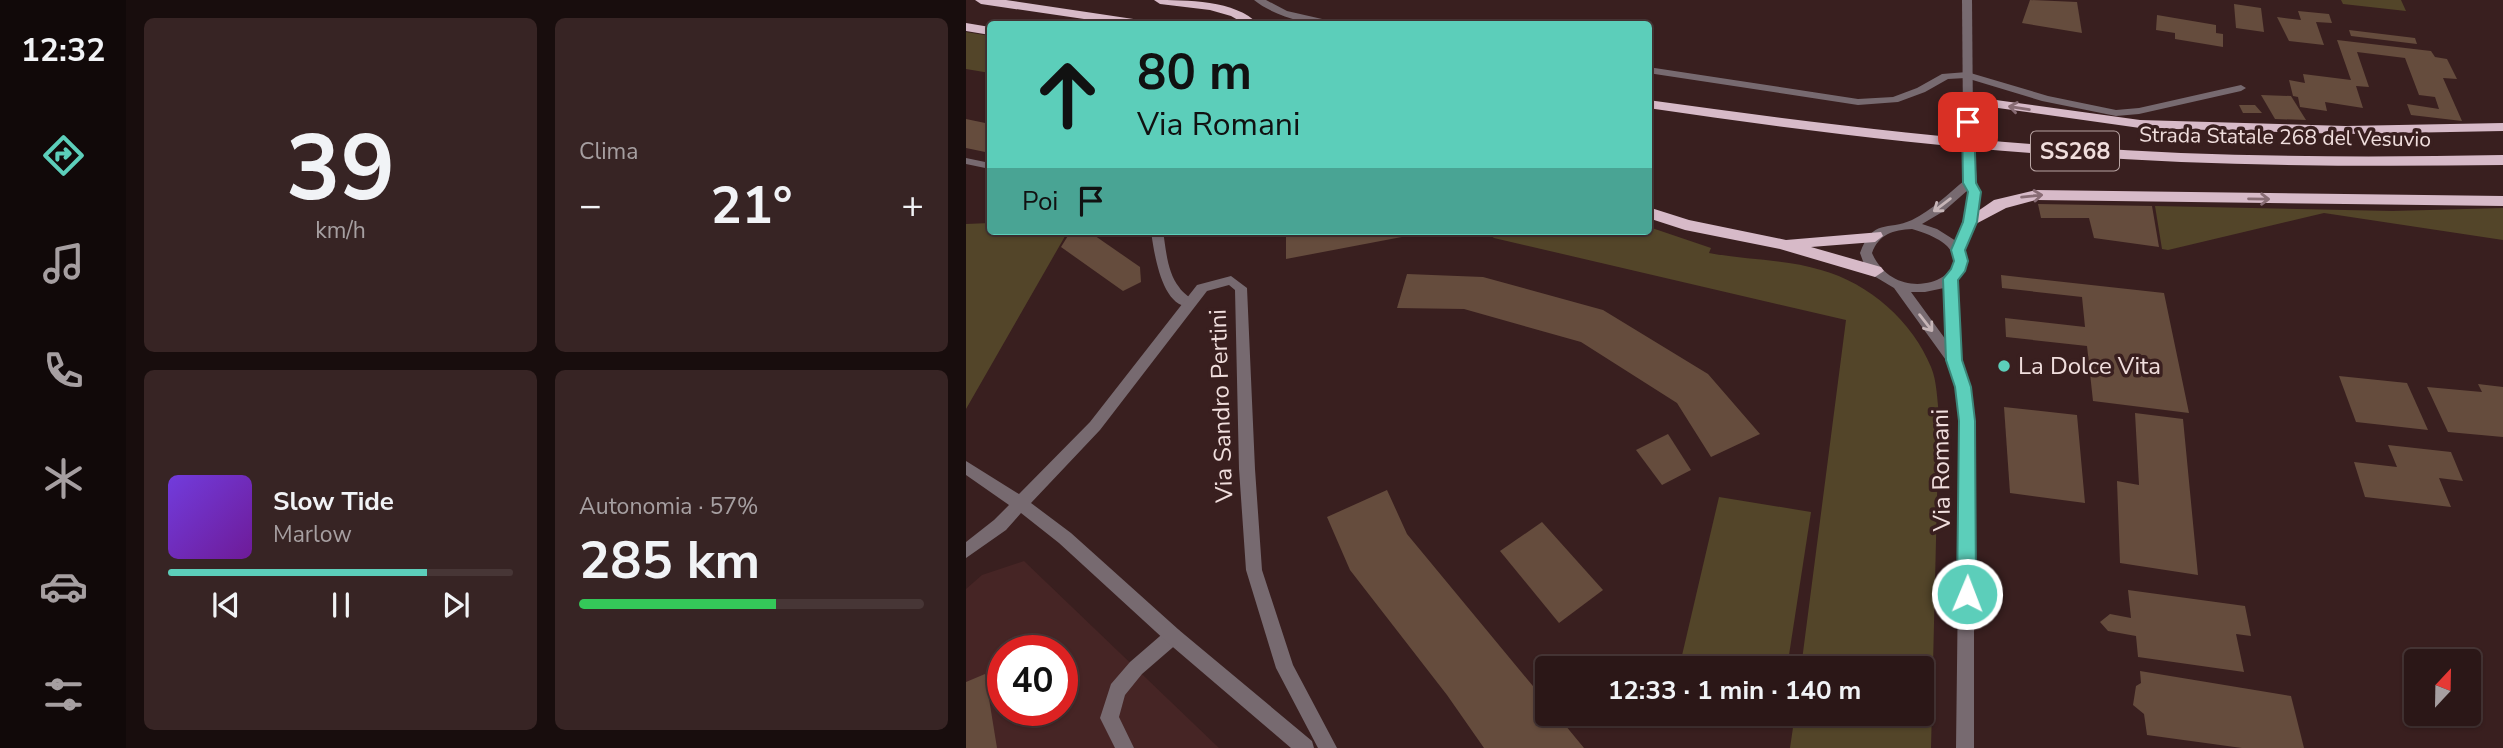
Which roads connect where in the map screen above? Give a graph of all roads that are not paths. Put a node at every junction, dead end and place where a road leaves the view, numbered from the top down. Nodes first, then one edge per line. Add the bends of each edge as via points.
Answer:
1 (982, 0) edge
2 (1160, 0) edge
3 (1259, 0) edge
4 (1967, 0) edge
5 (1120, 21) edge
6 (1249, 21) edge
7 (1324, 21) edge
8 (966, 27) edge
9 (987, 31) edge
10 (1652, 71) edge
11 (1967, 75) junction
12 (2241, 88) dead end
13 (1967, 100) junction
14 (1652, 105) edge
15 (2503, 127) edge
16 (2503, 160) edge
17 (966, 161) edge
18 (987, 165) edge
19 (1970, 176) junction
20 (2503, 201) edge
21 (1652, 213) edge
22 (1970, 222) junction
23 (1912, 225) junction
24 (1158, 235) edge
25 (1875, 236) junction
26 (1781, 244) junction
27 (1958, 250) junction
28 (1875, 271) junction
29 (1950, 279) junction
30 (1898, 284) junction
31 (1189, 303) junction
32 (1954, 360) junction
33 (966, 467) edge
34 (1021, 504) junction
35 (966, 551) edge
36 (1173, 636) junction
37 (1125, 748) edge
38 (1305, 748) edge
39 (1328, 748) edge
40 (1965, 748) edge

1 - 5 highway
2 - 6 highway via 1233,12
3 - 7 street via 1284,13
4 - 11 street
8 - 9 highway
10 - 11 street via 1858,102 1894,100 1946,76
11 - 12 street via 2046,99 2116,113
11 - 13 street
15 -> 13 highway, SS268 via 2346,130 2140,124
13 - 19 street, bridge
14 - 16 highway, Strada Statale 268 del Vesuvio / SS268 via 1902,137 2120,154 2291,161
17 - 18 street
19 - 22 street via 1975,192
19 -> 23 street via 1940,208
22 -> 20 highway, SS268 via 2000,204 2036,195
21 - 26 highway via 1721,234
22 - 27 street
23 - 25 street via 1885,229
23 - 27 street via 1941,233
24 - 31 street via 1171,289
25 - 26 highway
25 - 28 street via 1866,253
26 - 28 highway
27 - 29 street via 1961,261
28 - 30 street
29 - 30 street via 1927,287
29 - 32 street, Via Romani
30 -> 32 street, Via Romani
31 - 34 street, Via Sandro Pertini via 1095,426
31 - 39 street, Via Sandro Pertini via 1202,288 1220,281 1231,280 1241,288 1254,570 1285,668
32 - 40 street, Via Romani via 1963,387 1967,433
33 - 34 street
34 - 35 street, Via Sandro Pertini
34 - 36 street
36 - 37 street via 1117,690 1109,718
36 - 38 street

